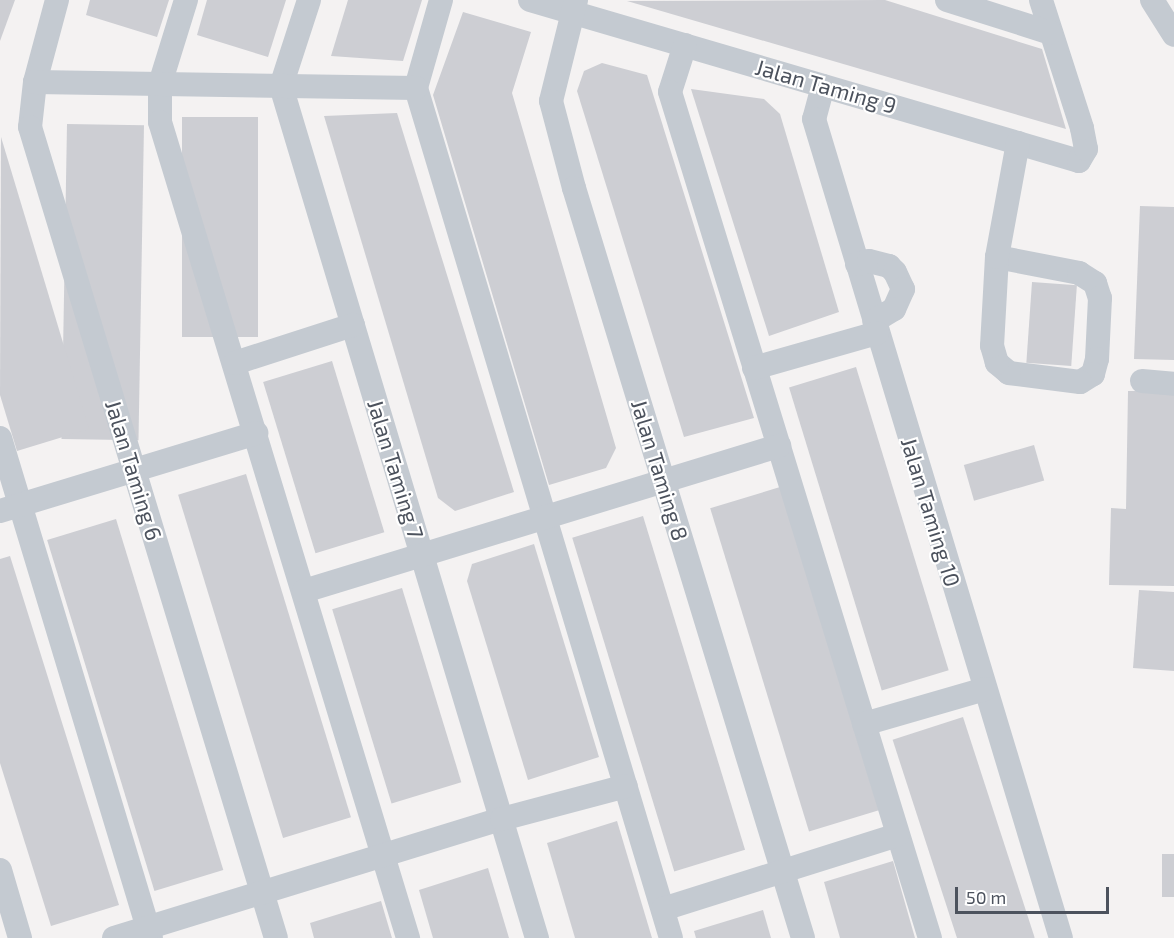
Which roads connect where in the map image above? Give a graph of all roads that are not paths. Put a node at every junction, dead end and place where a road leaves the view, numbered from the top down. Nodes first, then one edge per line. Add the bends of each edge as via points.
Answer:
1 (57, 0) edge
2 (186, 0) edge
3 (309, 0) edge
4 (441, 0) edge
5 (530, 0) edge
6 (947, 0) edge
7 (1041, 0) edge
8 (1152, 0) edge
9 (574, 6) edge
10 (1051, 33) junction
11 (1174, 35) edge
12 (685, 45) junction
13 (35, 82) junction
14 (160, 84) junction
15 (281, 86) junction
16 (823, 86) junction
17 (416, 88) junction
18 (1018, 143) junction
19 (997, 257) junction
20 (858, 264) junction
21 (353, 326) junction
22 (875, 327) junction
23 (235, 363) junction
24 (754, 368) junction
25 (1142, 381) dead end
26 (1174, 384) edge
27 (256, 433) junction
28 (0, 438) edge
29 (778, 446) junction
30 (134, 470) junction
31 (663, 481) junction
32 (10, 508) edge
33 (545, 517) junction
34 (422, 555) junction
35 (304, 591) junction
36 (985, 689) junction
37 (864, 724) junction
38 (626, 786) junction
39 (502, 819) junction
40 (898, 835) junction
41 (384, 856) junction
42 (0, 870) edge
43 (783, 871) junction
44 (262, 893) junction
45 (663, 909) junction
46 (150, 933) edge
47 (21, 938) edge
48 (114, 938) edge
49 (276, 938) edge
50 (408, 938) edge
51 (537, 938) edge
52 (671, 938) edge
53 (803, 938) edge
54 (930, 938) edge
55 (1061, 938) edge

1 - 13 street, Jalan Taming 6
2 - 14 street
3 - 15 street
4 - 17 street
5 - 9 street, Jalan Taming 9
6 - 10 street
7 - 10 street
8 - 11 street
9 - 12 street, Jalan Taming 9
9 - 31 street, Jalan Taming 8 via 551,101
10 - 18 street, Jalan Taming 9 via 1086,149 1079,161
12 - 16 street, Jalan Taming 9
12 - 24 street via 670,92
13 - 14 street
13 - 30 street, Jalan Taming 6 via 30,127
14 - 15 street
14 - 23 street via 160,122
15 - 17 street
15 - 21 street, Jalan Taming 7
16 - 18 street, Jalan Taming 9
16 - 20 street, Jalan Taming 10 via 814,119
17 - 33 street
18 - 19 street
19 - 19 street via 992,346 997,363 1009,373 1080,382 1093,374 1100,298 1095,283 1079,273
20 - 22 street, Jalan Taming 10
20 - 22 street via 870,261 889,266 903,289 894,309
21 - 23 street
21 - 34 street, Jalan Taming 7
22 - 24 street
22 - 36 street, Jalan Taming 10
23 - 27 street
24 - 29 street
25 - 26 street
27 - 30 street
27 - 35 street
28 - 32 street
29 - 31 street
29 - 37 street
30 - 32 street
30 - 44 street, Jalan Taming 6
31 - 33 street
31 - 43 street, Jalan Taming 8
32 - 46 street
33 - 34 street
33 - 38 street
34 - 35 street
34 - 39 street, Jalan Taming 7
35 - 41 street
36 - 37 street
36 - 55 street, Jalan Taming 10
37 - 40 street
38 - 39 street
38 - 45 street
39 - 41 street
39 - 51 street, Jalan Taming 7
40 - 43 street
40 - 54 street
41 - 44 street
41 - 50 street
42 - 47 street
43 - 45 street
43 - 53 street, Jalan Taming 8
44 - 46 street
44 - 49 street, Jalan Taming 6
45 - 52 street
46 - 48 street

